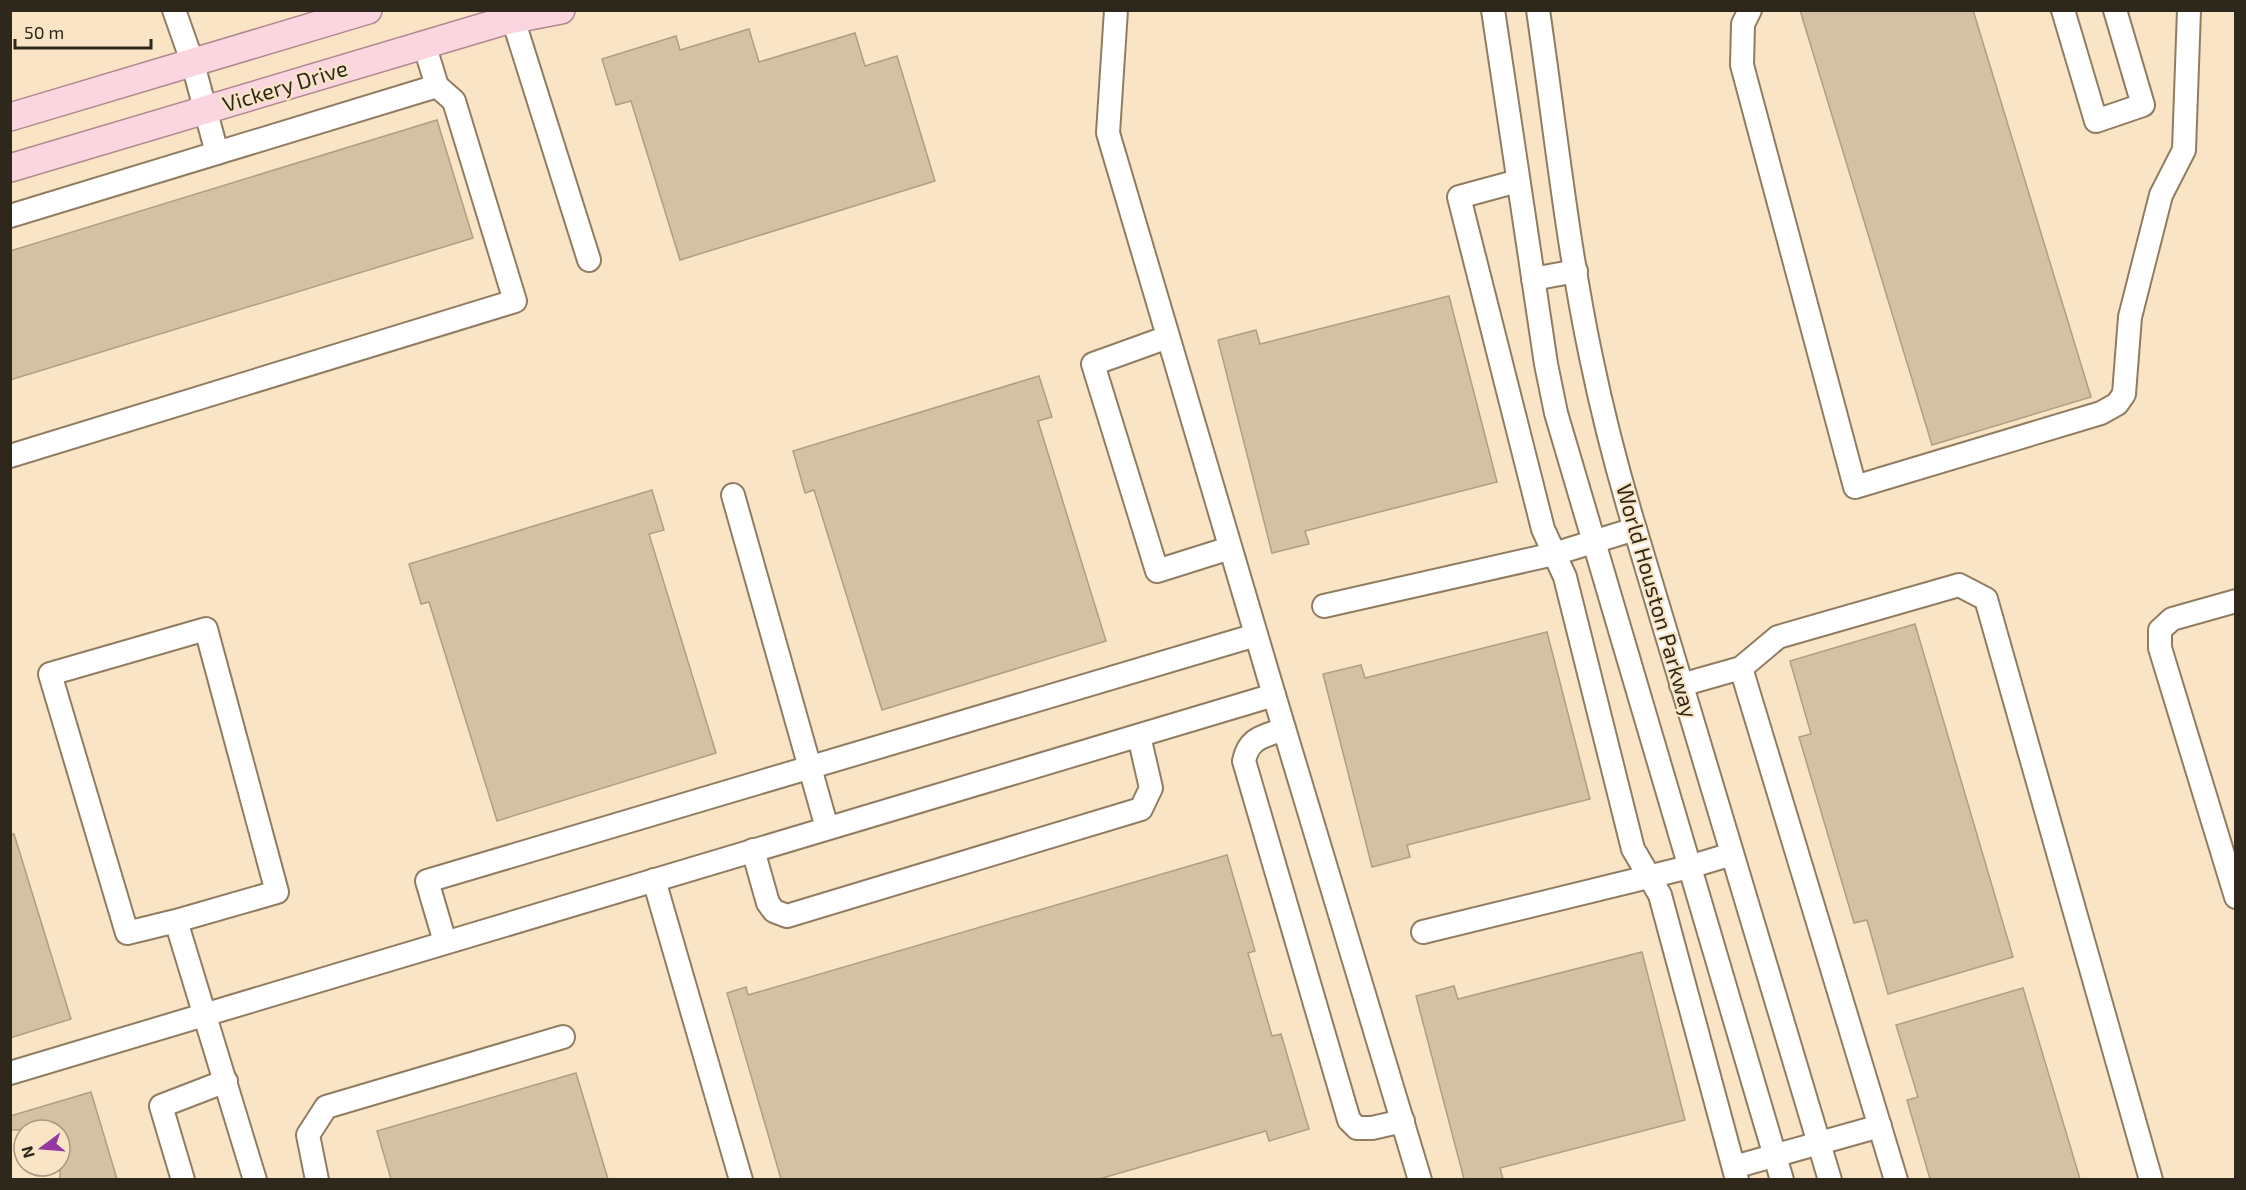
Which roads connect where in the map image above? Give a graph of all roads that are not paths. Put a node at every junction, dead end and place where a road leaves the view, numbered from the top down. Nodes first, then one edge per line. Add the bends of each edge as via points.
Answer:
1 (174, 10) edge
2 (368, 10) edge
3 (561, 10) edge
4 (1116, 10) edge
5 (1493, 10) edge
6 (1538, 10) edge
7 (1750, 10) edge
8 (2062, 10) edge
9 (2115, 10) edge
10 (2189, 10) edge
11 (513, 19) junction
12 (424, 44) junction
13 (193, 64) junction
14 (437, 86) junction
15 (205, 110) junction
16 (10, 117) edge
17 (217, 153) junction
18 (10, 168) edge
19 (1518, 181) junction
20 (10, 216) edge
21 (589, 260) dead end
22 (1576, 271) junction
23 (1533, 279) junction
24 (1168, 337) junction
25 (10, 456) edge
26 (733, 495) dead end
27 (1635, 529) junction
28 (1593, 542) junction
29 (1230, 548) junction
30 (1554, 554) junction
31 (2235, 601) edge
32 (1324, 606) dead end
33 (1256, 635) junction
34 (1741, 668) junction
35 (1681, 685) junction
36 (1274, 695) junction
37 (1284, 729) junction
38 (1138, 736) junction
39 (808, 768) junction
40 (826, 828) junction
41 (753, 850) junction
42 (1732, 854) junction
43 (1689, 867) junction
44 (1649, 877) junction
45 (654, 880) junction
46 (2235, 897) edge
47 (176, 921) junction
48 (1423, 932) dead end
49 (445, 942) junction
50 (206, 1014) junction
51 (563, 1037) dead end
52 (10, 1073) edge
53 (226, 1081) junction
54 (1403, 1121) junction
55 (1880, 1126) junction
56 (1819, 1142) junction
57 (1775, 1156) junction
58 (1736, 1173) edge
59 (183, 1179) edge
60 (255, 1179) edge
61 (317, 1179) edge
62 (741, 1179) edge
63 (1420, 1179) edge
64 (1782, 1179) edge
65 (1830, 1179) edge
66 (1896, 1179) edge
67 (2151, 1179) edge

1 - 13 street
2 - 13 main road
3 - 11 main road, Vickery Drive
4 - 24 street via 1107,133
5 - 19 street, World Houston Parkway
6 - 22 street, World Houston Parkway
7 - 10 street via 1743,24 1742,65 1855,487 2102,413 2124,394 2130,317 2161,195 2184,150
8 - 9 street via 2096,121 2143,105
11 - 12 main road, Vickery Drive
11 - 21 street
12 - 14 street
12 - 15 main road, Vickery Drive
13 - 15 street
13 - 16 main road
14 - 17 street
14 - 25 street via 454,100 515,301
15 - 17 street
15 - 18 main road, Vickery Drive
17 - 20 street
19 - 23 street, World Houston Parkway
19 - 30 street via 1459,197 1544,530
22 - 23 street
22 - 27 street, World Houston Parkway via 1593,367
23 - 28 street, World Houston Parkway via 1556,413
24 - 29 street
24 - 29 street via 1093,364 1158,571
26 - 39 street
27 - 28 street
27 - 35 street, World Houston Parkway
28 - 30 street
28 - 43 street, World Houston Parkway
29 - 33 street
30 - 32 street
30 - 44 street via 1565,577 1633,849
31 - 46 street via 2172,619 2160,630 2160,648
33 - 36 street
33 - 39 street
34 - 35 street
34 - 55 street
34 - 67 street via 1778,637 1959,585 1986,598
35 - 42 street, World Houston Parkway
36 - 37 street
36 - 38 street
37 - 54 street
37 - 54 street via 1246,748 1244,761 1349,1120 1357,1128
38 - 40 street
38 - 41 street via 1151,788 1141,809 787,916 774,911 768,903
39 - 40 street
39 - 49 street via 427,881
40 - 41 street
41 - 45 street
42 - 43 street
42 - 56 street, World Houston Parkway
43 - 44 street
43 - 57 street, World Houston Parkway
44 - 48 street
44 - 58 street via 1660,896
45 - 49 street
45 - 62 street
47 - 47 street via 128,933 50,674 206,629 277,892
47 - 50 street
49 - 50 street
50 - 52 street
50 - 53 street
51 - 61 street via 326,1107 308,1135
53 - 59 street via 161,1106
53 - 60 street
54 - 63 street
55 - 56 street
55 - 66 street
56 - 57 street
56 - 65 street, World Houston Parkway
57 - 58 street
57 - 64 street, World Houston Parkway

